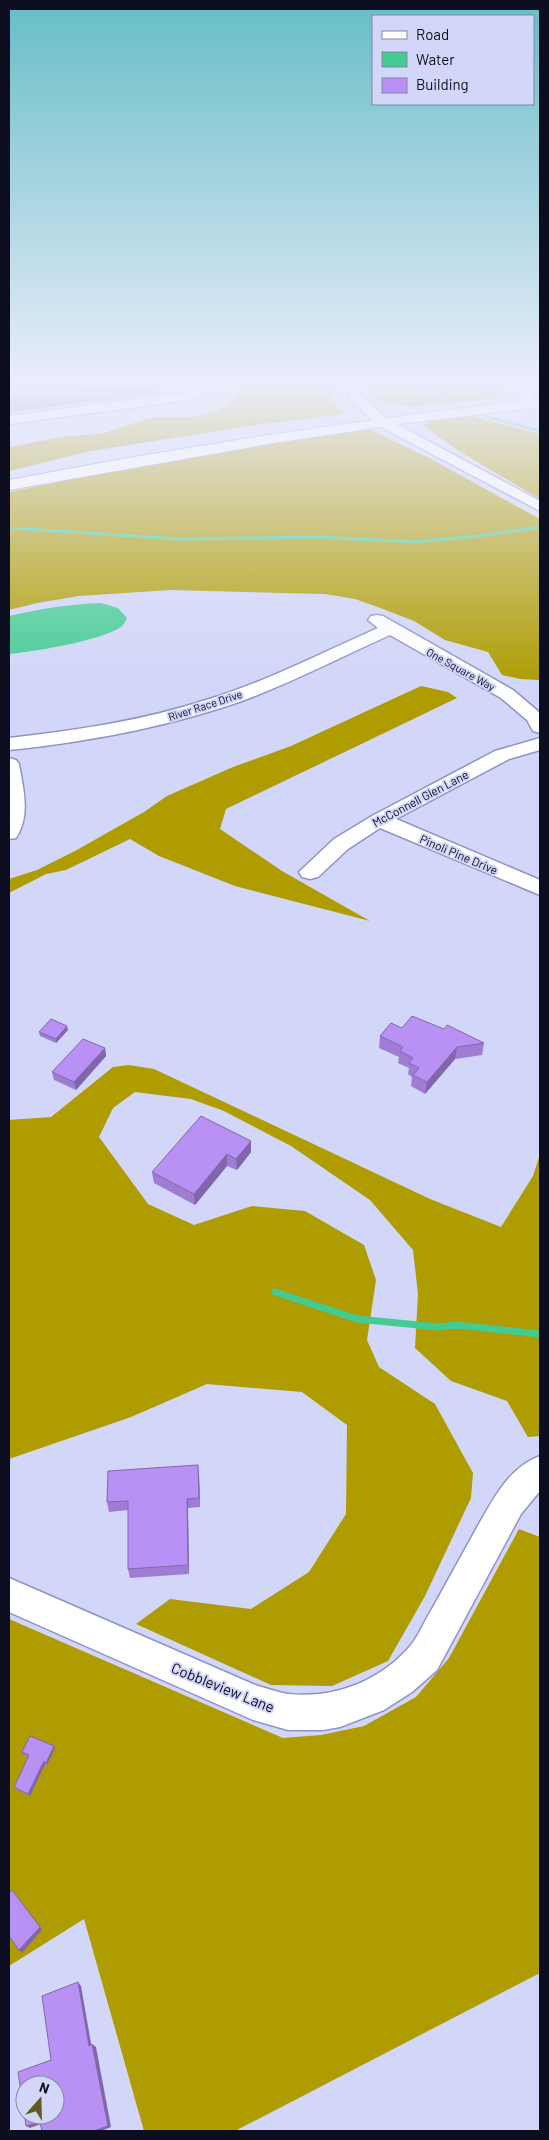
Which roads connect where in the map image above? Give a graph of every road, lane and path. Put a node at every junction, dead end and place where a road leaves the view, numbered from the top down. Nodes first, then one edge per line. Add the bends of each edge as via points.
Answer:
1 (499, 485) edge
2 (540, 507) edge
3 (382, 624) joint
4 (540, 727) edge
5 (9, 744) edge
6 (540, 744) edge
7 (9, 764) edge
8 (379, 820) junction
9 (9, 833) edge
10 (310, 872) dead end
11 (540, 888) edge
12 (540, 1471) edge
13 (9, 1595) edge

1 - 2 street
3 - 4 street, One Square Way via 506,694 534,717
3 - 5 street, River Race Drive via 252,690 216,704 139,726
6 - 8 street, McConnell Glen Lane via 502,755
7 - 9 street via 16,804
8 - 10 street, McConnell Glen Lane via 341,844
8 - 11 street, Pinoli Pine Drive
12 - 13 street, Cobbleview Lane via 509,1503 424,1657 390,1688 344,1709 317,1713 284,1711 253,1702

